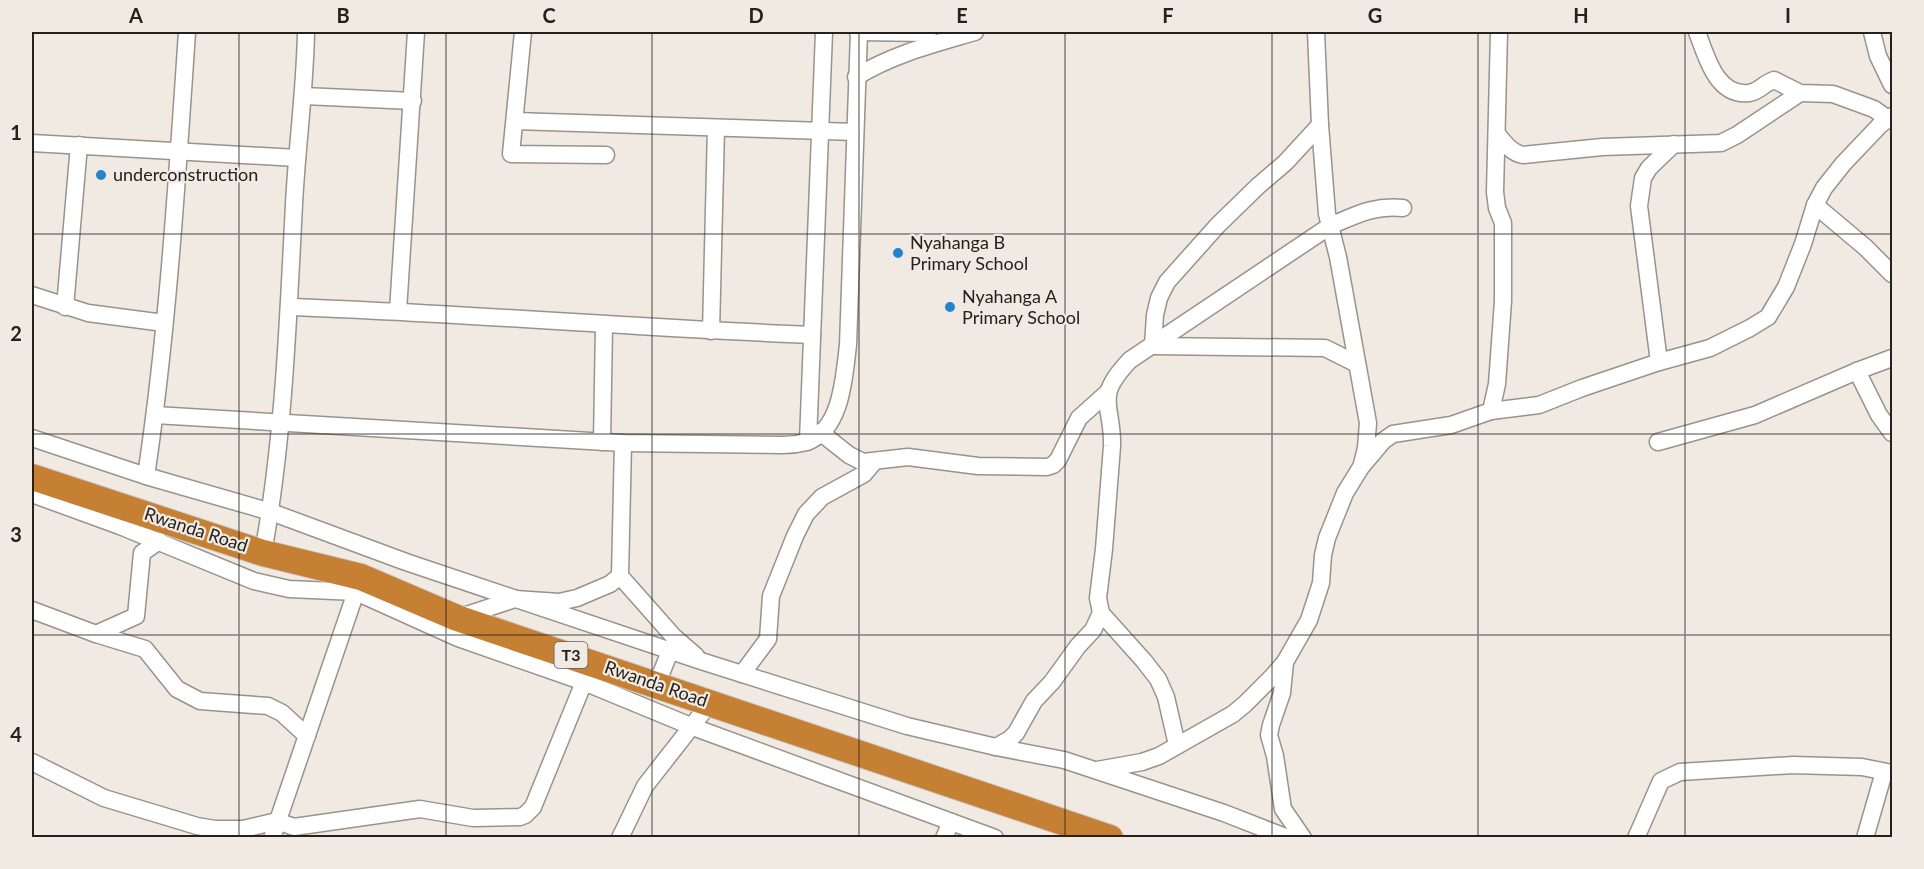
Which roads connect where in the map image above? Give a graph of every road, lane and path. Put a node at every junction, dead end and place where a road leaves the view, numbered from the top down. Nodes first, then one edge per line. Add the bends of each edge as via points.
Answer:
1 (187, 32) edge
2 (306, 32) edge
3 (416, 32) edge
4 (523, 32) edge
5 (824, 32) edge
6 (859, 32) edge
7 (975, 32) edge
8 (1316, 32) edge
9 (1499, 32) edge
10 (1697, 32) edge
11 (1872, 32) edge
12 (927, 37) edge
13 (856, 77) junction
14 (1893, 85) edge
15 (1800, 93) junction
16 (304, 96) junction
17 (413, 101) junction
18 (1890, 117) edge
19 (515, 121) junction
20 (1320, 125) junction
21 (716, 128) junction
22 (821, 132) junction
23 (855, 132) junction
24 (1497, 134) junction
25 (32, 143) edge
26 (1674, 144) junction
27 (79, 145) junction
28 (179, 151) junction
29 (606, 155) dead end
30 (297, 158) junction
31 (1815, 205) junction
32 (1403, 208) dead end
33 (1330, 226) junction
34 (1893, 274) edge
35 (32, 294) edge
36 (65, 307) junction
37 (289, 307) junction
38 (398, 311) junction
39 (164, 323) junction
40 (604, 325) junction
41 (711, 331) junction
42 (812, 335) junction
43 (1153, 346) junction
44 (1893, 358) edge
45 (1659, 362) junction
46 (1357, 364) junction
47 (1857, 371) junction
48 (1107, 393) junction
49 (1491, 411) junction
50 (155, 415) junction
51 (280, 421) junction
52 (1893, 433) edge
53 (814, 437) junction
54 (32, 438) edge
55 (602, 442) junction
56 (1658, 442) dead end
57 (623, 443) junction
58 (874, 462) junction
59 (1361, 466) junction
60 (146, 476) junction
61 (32, 477) edge
62 (32, 494) edge
63 (271, 512) junction
64 (159, 541) junction
65 (263, 553) junction
66 (620, 576) junction
67 (358, 584) junction
68 (515, 599) junction
69 (32, 610) edge
70 (1101, 613) junction
71 (457, 618) junction
72 (96, 634) junction
73 (670, 651) junction
74 (701, 661) junction
75 (1285, 662) junction
76 (742, 674) junction
77 (584, 682) junction
78 (657, 684) junction
79 (710, 703) junction
80 (693, 727) junction
81 (307, 736) junction
82 (1178, 745) junction
83 (996, 747) junction
84 (32, 762) edge
85 (1095, 771) junction
86 (1888, 773) edge
87 (277, 820) junction
88 (947, 830) edge
89 (272, 837) edge
90 (620, 837) edge
91 (995, 837) edge
92 (1110, 837) edge
93 (1288, 837) edge
94 (1303, 837) edge
95 (1636, 837) edge
96 (1865, 837) edge

1 - 28 street
2 - 16 street
3 - 17 street
4 - 19 street
5 - 22 street
6 - 12 street
6 - 13 street
7 - 12 street
8 - 20 street
9 - 24 street
10 - 15 street via 1714,74 1736,93 1759,90 1774,80
11 - 14 street via 1878,56
12 - 13 street
13 - 23 street
15 - 18 street via 1833,94
15 - 26 street via 1727,141
16 - 17 street
16 - 30 street
17 - 38 street
18 - 31 street via 1843,164
19 - 21 street
19 - 29 street via 511,154
20 - 33 street
20 - 43 street via 1293,156 1224,219 1167,282 1155,315
21 - 22 street
21 - 41 street
22 - 23 street
22 - 42 street
23 - 53 street via 847,355 832,419
24 - 26 street via 1516,154 1523,155
24 - 49 street via 1495,192 1503,223 1503,301 1497,384
25 - 27 street
26 - 45 street via 1643,178 1639,206
27 - 28 street
27 - 36 street
28 - 30 street
28 - 39 street
30 - 37 street
31 - 34 street
31 - 45 street via 1786,287 1768,317 1710,348
32 - 33 street via 1365,210
33 - 43 street
33 - 46 street
35 - 36 street
36 - 39 street
37 - 38 street
37 - 51 street
38 - 40 street
39 - 50 street
40 - 41 street
40 - 55 street
41 - 42 street
42 - 53 street
43 - 46 street via 1325,348
43 - 48 street via 1130,360
44 - 47 street
45 - 49 street via 1539,405
46 - 59 street via 1368,423
47 - 52 street via 1879,415
47 - 56 street via 1755,415
48 - 58 street via 1079,418 1058,460 1047,467 978,466 908,457
48 - 70 street via 1112,446 1098,598
49 - 59 street via 1451,425 1394,434
50 - 51 street
50 - 60 street
51 - 55 street
51 - 63 street
53 - 57 street via 783,446
53 - 58 street via 863,462
54 - 60 street
55 - 57 street
57 - 66 street
58 - 76 street via 864,474 822,497 806,514 771,596 768,639
59 - 75 street via 1327,538 1321,583 1309,620
60 - 63 street
61 - 65 highway, Rwanda Road / T3
62 - 64 street
63 - 65 street
63 - 68 street
64 - 67 street via 272,586 336,592
64 - 72 street via 142,553 136,616
65 - 67 highway, Rwanda Road / T3
66 - 68 street via 610,584 559,602
66 - 74 street
67 - 71 highway, Rwanda Road / T3
67 - 77 street via 458,638
67 - 81 street
68 - 71 street
68 - 73 street
69 - 72 street
70 - 82 street via 1158,679
70 - 83 street via 1093,630 1034,701 1016,733
71 - 78 highway, Rwanda Road / T3
72 - 81 street via 145,649 177,689 192,698 268,706 282,712
73 - 74 street
73 - 78 street
74 - 76 street
75 - 82 street via 1245,705
75 - 94 street via 1282,693 1269,735 1283,809
76 - 83 street via 907,726
77 - 80 street
77 - 87 street via 533,807 525,815 473,818 420,809 294,826
78 - 79 highway, Rwanda Road / T3
79 - 80 street
79 - 92 highway, Rwanda Road / T3
80 - 88 street
80 - 90 street via 645,786
81 - 87 street
82 - 85 street via 1142,762
83 - 85 street via 1064,760
84 - 87 street via 104,798 197,825 243,829
85 - 93 street
86 - 95 street via 1862,767 1793,765 1680,772 1661,781
86 - 96 street
87 - 89 street
88 - 91 street

